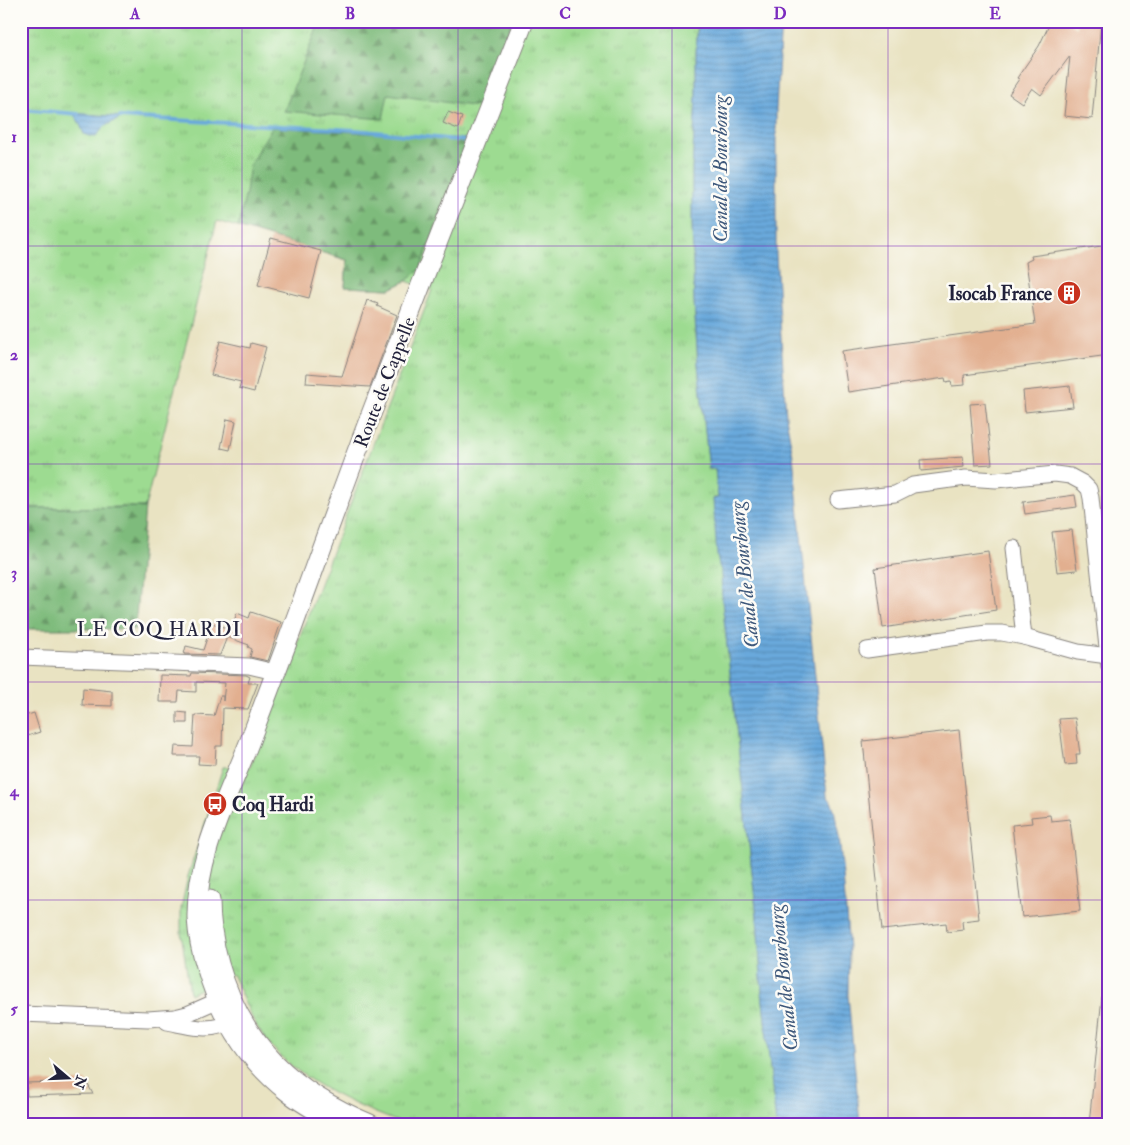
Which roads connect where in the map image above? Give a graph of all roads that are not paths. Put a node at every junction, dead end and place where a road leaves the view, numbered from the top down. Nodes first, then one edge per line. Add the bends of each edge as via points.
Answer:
1 (524, 21) edge
2 (838, 500) dead end
3 (1014, 548) dead end
4 (1024, 638) junction
5 (867, 650) dead end
6 (21, 657) edge
7 (1108, 661) edge
8 (275, 672) junction
9 (223, 997) junction
10 (21, 1014) edge
11 (148, 1019) junction
12 (234, 1019) junction
13 (340, 1124) edge
14 (370, 1124) edge

1 - 8 main road, Route de Cappelle via 374,405
2 - 7 street via 895,494 913,485 966,478 996,480 1055,474 1079,480 1091,498
3 - 4 street
4 - 5 street via 1002,632 987,633
4 - 7 street
6 - 8 street via 250,666
8 - 9 main road, Route de Cappelle via 248,745 215,856 204,915 222,976
9 - 11 street via 179,1017
9 - 12 main road, Route de Cappelle
10 - 11 street
11 - 12 street via 202,1028 216,1027
12 - 13 main road via 248,1052 276,1083 301,1102
12 - 14 main road via 294,1081 337,1109

